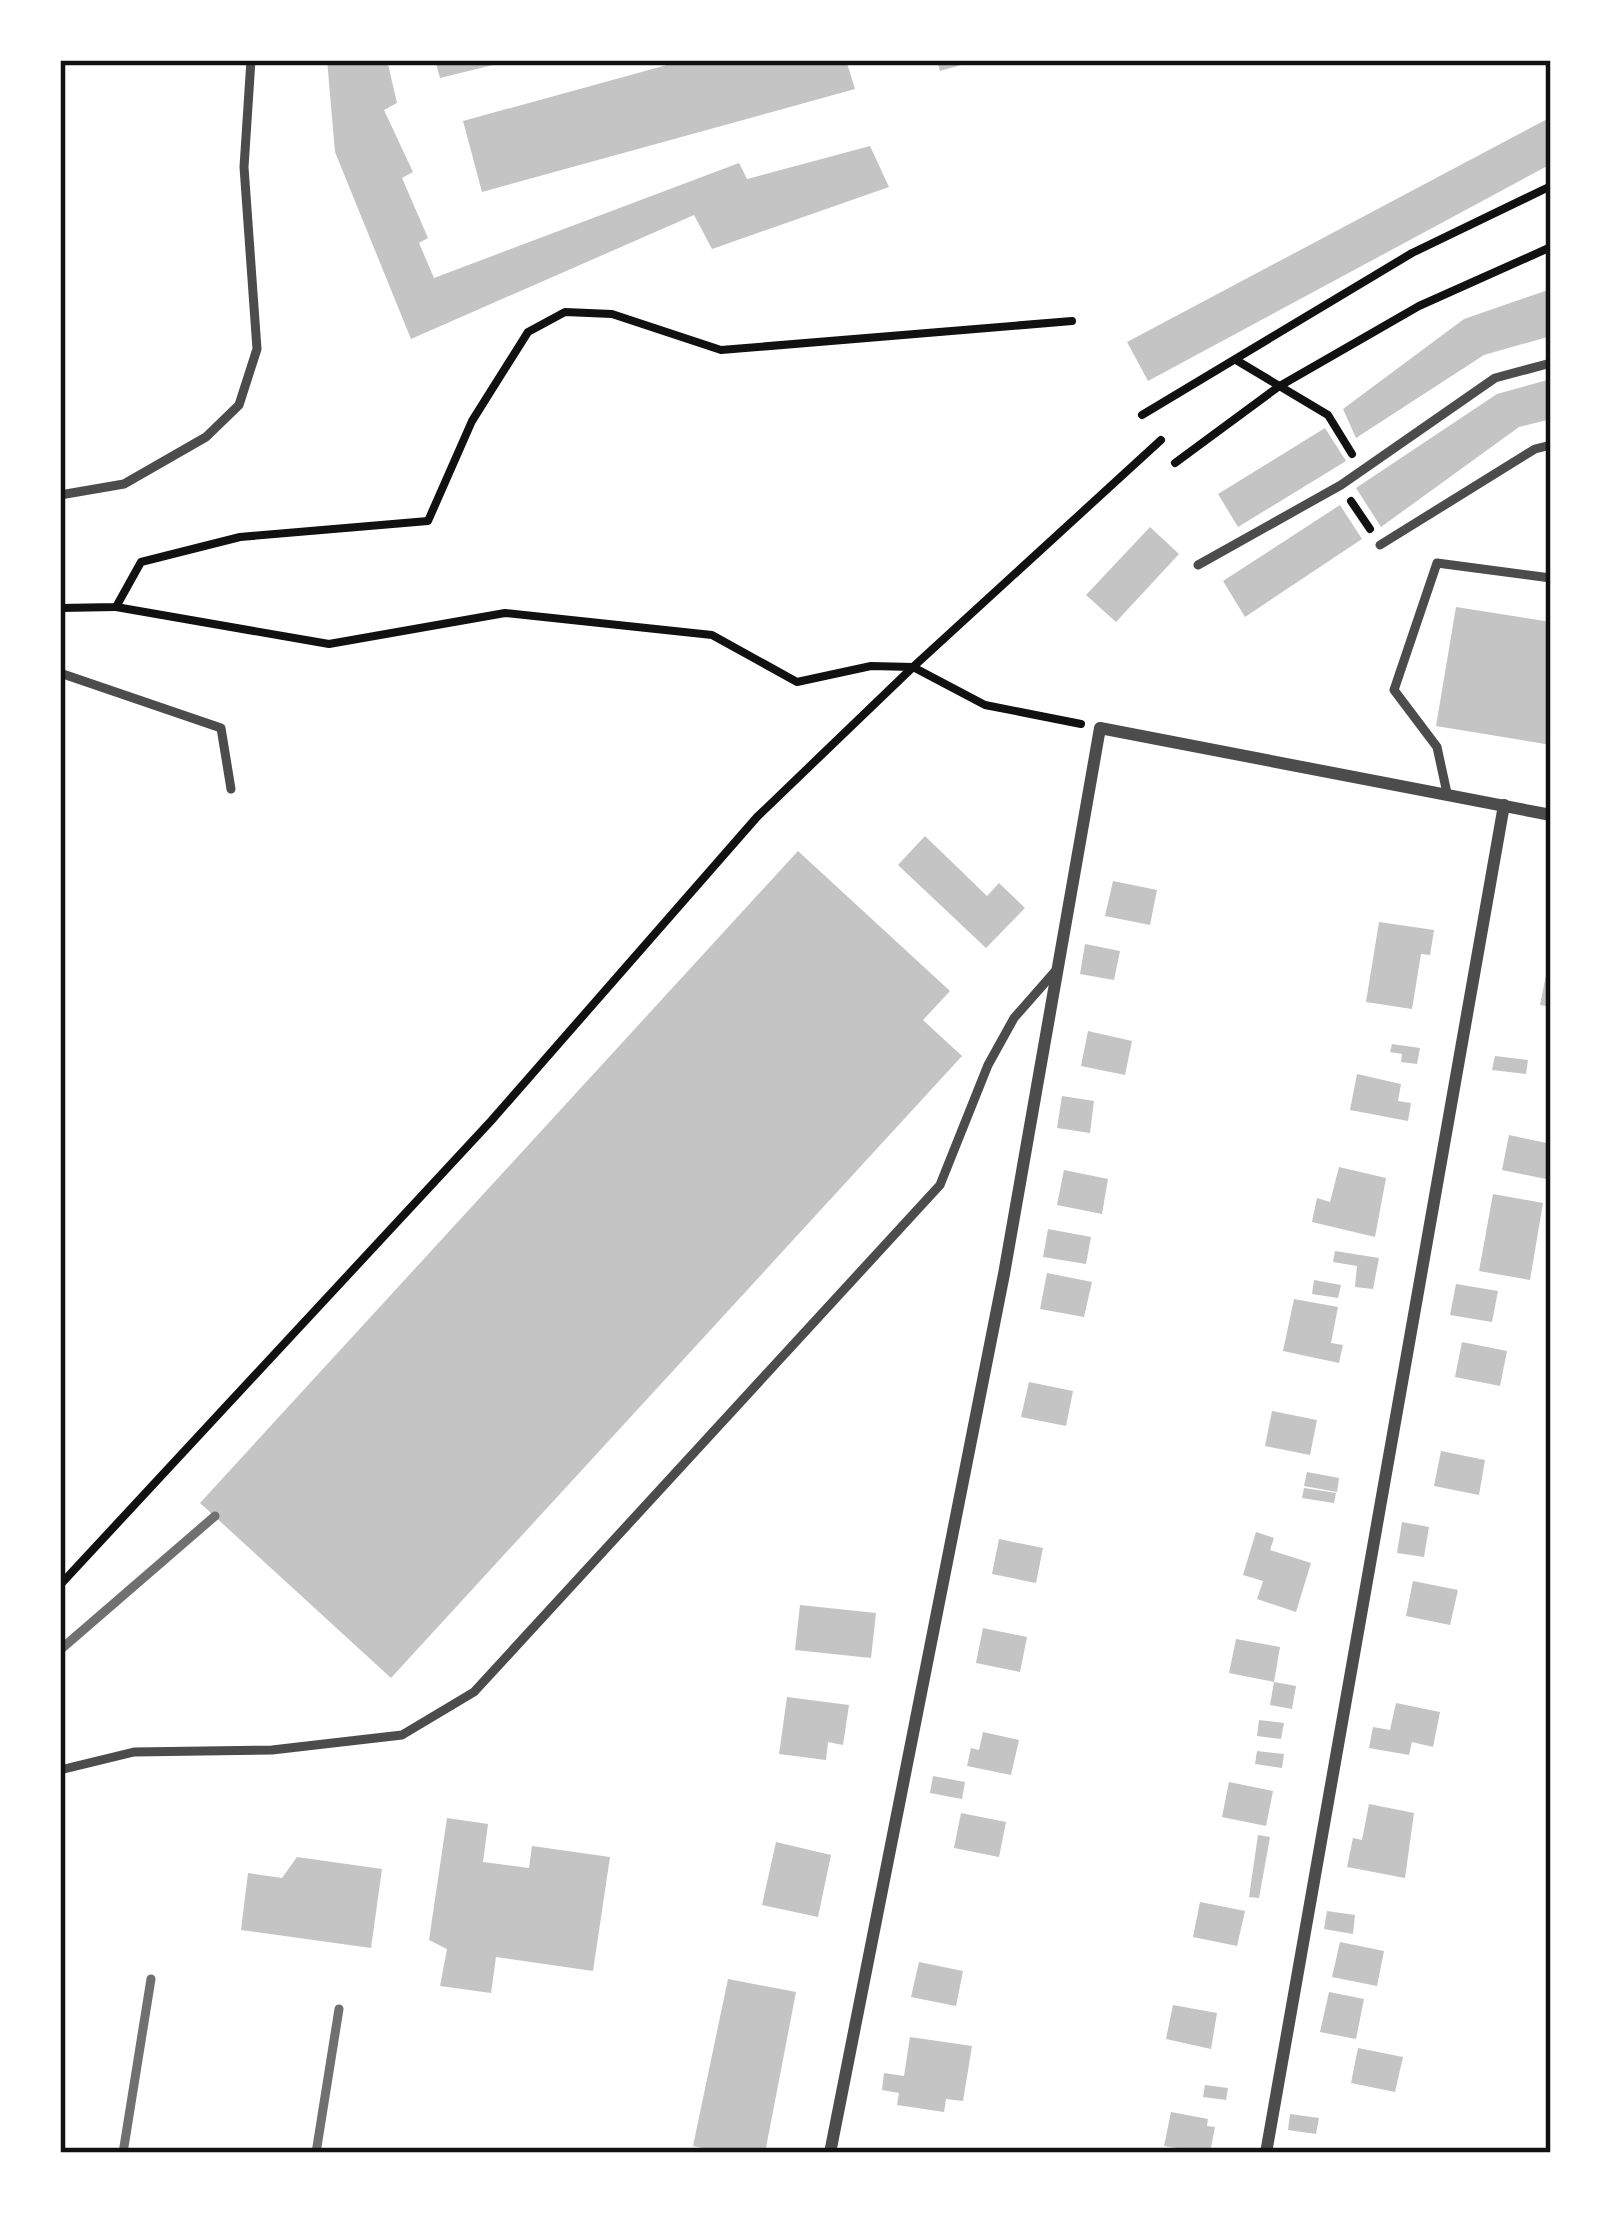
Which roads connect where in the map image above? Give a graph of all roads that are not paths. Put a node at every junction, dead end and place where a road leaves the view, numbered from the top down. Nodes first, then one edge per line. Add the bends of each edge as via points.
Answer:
1 (251, 60) edge
2 (1551, 363) edge
3 (1551, 445) edge
4 (60, 495) edge
5 (1380, 545) road end
6 (1198, 566) dead end
7 (1551, 578) edge
8 (60, 673) edge
9 (231, 789) dead end
10 (1447, 793) junction
11 (1504, 805) junction
12 (1551, 814) edge
13 (1058, 968) junction
14 (60, 1770) edge
15 (830, 2153) edge
16 (1265, 2153) edge

1 - 4 lane via 244,167 257,349 239,405 206,437 124,484
2 - 6 lane via 1495,378 1341,485
3 - 5 lane
7 - 10 lane via 1437,563 1394,690 1437,747
8 - 9 lane via 220,728
10 - 11 street
10 - 13 street via 1100,728
11 - 12 street
11 - 16 street
13 - 14 lane via 1014,1018 988,1065 940,1185 475,1691 402,1736 272,1750 134,1752
13 - 15 street

